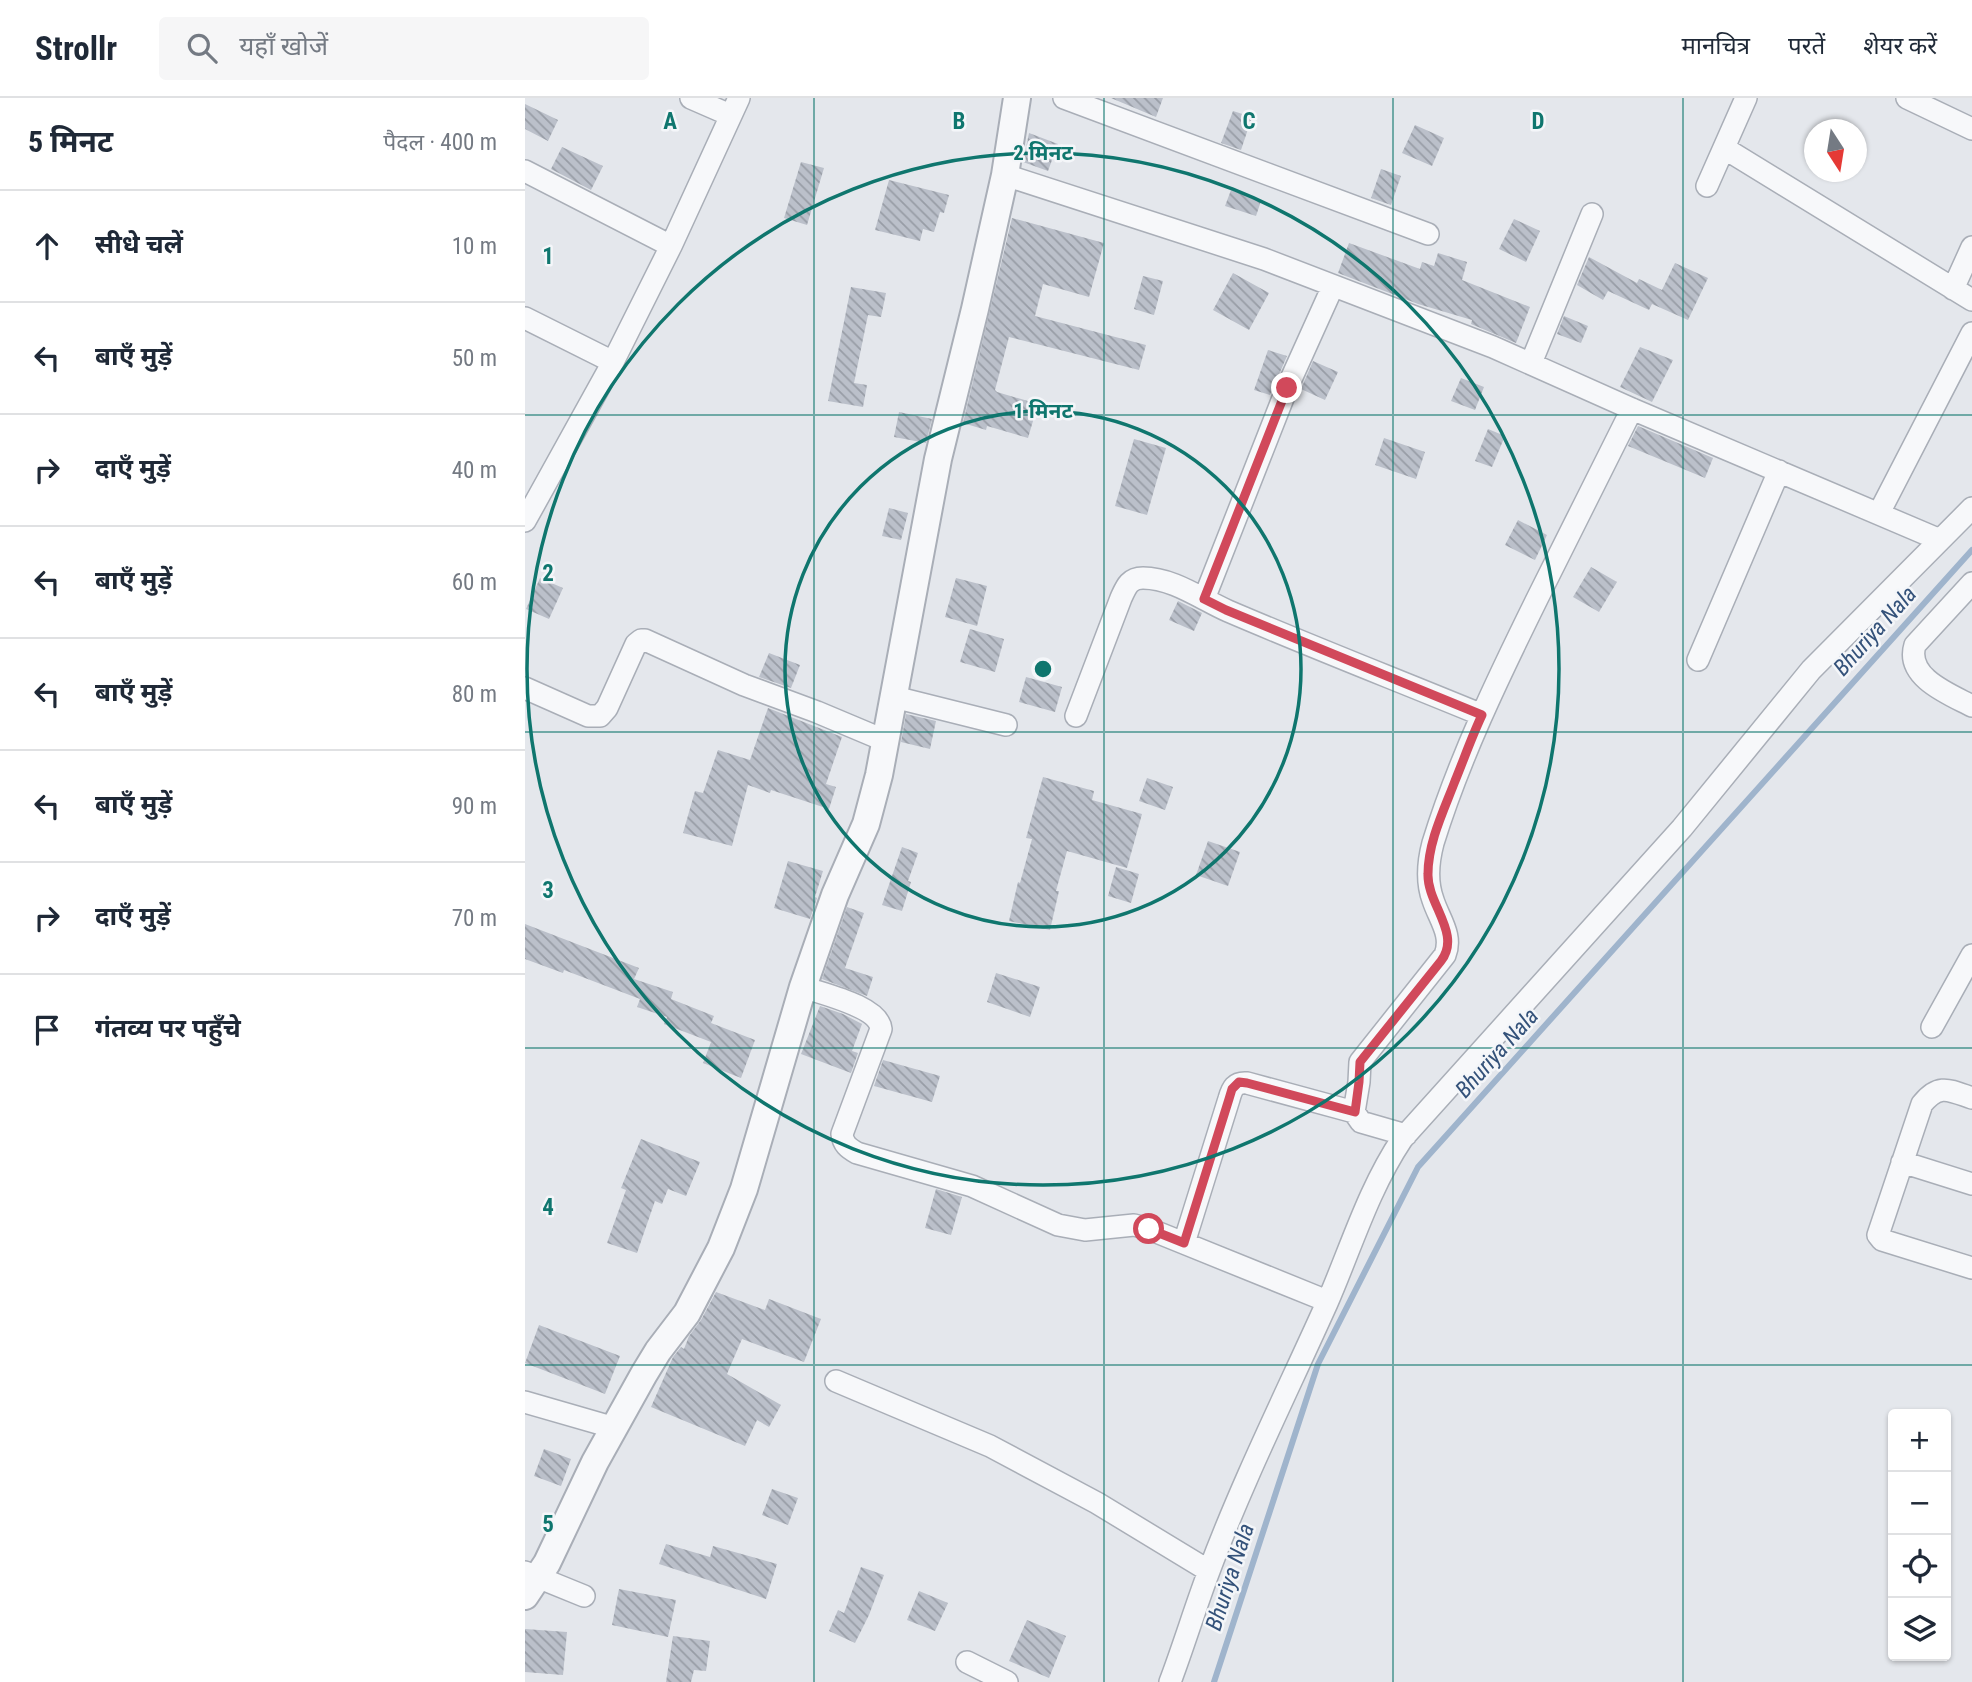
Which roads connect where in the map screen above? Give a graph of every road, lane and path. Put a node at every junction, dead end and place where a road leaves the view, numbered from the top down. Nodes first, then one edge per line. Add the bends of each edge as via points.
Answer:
1 (691, 98) edge
2 (1017, 98) edge
3 (1064, 98) edge
4 (1746, 98) edge
5 (1907, 98) edge
6 (734, 107) edge
7 (1972, 130) edge
8 (1724, 148) junction
9 (525, 171) edge
10 (1005, 176) junction
11 (1707, 186) dead end
12 (1593, 214) dead end
13 (1429, 234) dead end
14 (671, 246) junction
15 (1972, 247) edge
16 (1333, 286) junction
17 (1953, 289) junction
18 (1972, 300) edge
19 (525, 318) edge
20 (1972, 333) edge
21 (613, 362) junction
22 (1531, 363) junction
23 (1632, 409) junction
24 (1779, 471) junction
25 (528, 507) edge
26 (1972, 508) edge
27 (1879, 513) junction
28 (1940, 540) junction
29 (1972, 583) edge
30 (1204, 599) junction
31 (1697, 660) dead end
32 (525, 688) edge
33 (894, 697) junction
34 (1972, 706) edge
35 (1482, 715) junction
36 (1076, 716) dead end
37 (1006, 725) dead end
38 (886, 741) junction
39 (1972, 955) edge
40 (803, 987) junction
41 (1932, 1027) dead end
42 (1972, 1098) edge
43 (1355, 1112) junction
44 (1406, 1135) junction
45 (1902, 1162) junction
46 (1972, 1184) edge
47 (1184, 1243) junction
48 (1972, 1268) edge
49 (1328, 1301) junction
50 (837, 1381) dead end
51 (525, 1402) edge
52 (615, 1428) junction
53 (1209, 1571) junction
54 (529, 1582) edge
55 (584, 1596) dead end
56 (967, 1662) dead end
57 (1007, 1682) edge
58 (1170, 1682) edge

1 - 6 street
2 - 10 street
3 - 13 street
4 - 8 street
5 - 7 street
6 - 14 street
8 - 11 street
8 - 17 street
9 - 14 street
10 - 16 street via 1264,259
10 - 33 street via 938,459
12 - 22 street
14 - 21 street
15 - 17 street
16 - 22 street
16 - 30 street via 1287,388
17 - 18 street
19 - 21 street
20 - 27 street
21 - 25 street
22 - 23 street
23 - 24 street
23 - 35 street
24 - 27 street
24 - 31 street
26 - 28 street
27 - 28 street
28 - 44 street via 1811,670 1682,828
29 - 34 street via 1915,645 1912,654 1919,672 1939,689
30 - 35 street
30 - 36 street via 1145,578 1128,583
32 - 38 street via 588,716 600,716 636,644 645,640
33 - 37 street
33 - 38 street
35 - 43 street via 1430,854 1427,876 1448,949 1360,1062
38 - 40 street via 866,824
39 - 41 street
40 - 47 street via 867,1010 881,1024 842,1134 847,1147 972,1186 1058,1225 1085,1230 1134,1225
40 - 52 street via 744,1189 721,1248 687,1314 658,1351
42 - 45 street via 1944,1090 1930,1094 1922,1104
43 - 44 street via 1361,1122
43 - 47 street via 1236,1084
44 - 49 street via 1370,1195
45 - 46 street
45 - 48 street via 1878,1235
47 - 49 street
49 - 53 street via 1264,1437
50 - 53 street via 990,1446 1097,1503
51 - 52 street
52 - 54 street via 547,1563
53 - 58 street
54 - 55 street
56 - 57 street

